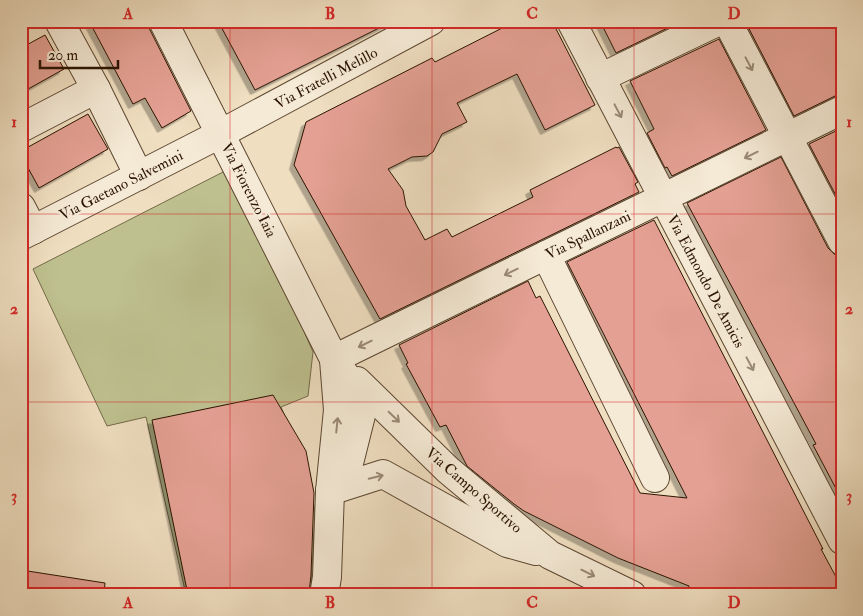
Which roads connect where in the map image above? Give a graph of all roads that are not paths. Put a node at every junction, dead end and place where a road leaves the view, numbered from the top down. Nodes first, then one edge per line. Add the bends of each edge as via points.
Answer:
1 (60, 21) edge
2 (163, 21) edge
3 (431, 21) edge
4 (571, 21) edge
5 (719, 21) edge
6 (727, 21) edge
7 (600, 78) junction
8 (96, 89) junction
9 (842, 110) edge
10 (21, 128) edge
11 (220, 134) junction
12 (788, 137) junction
13 (139, 176) junction
14 (663, 198) junction
15 (25, 225) edge
16 (842, 241) edge
17 (546, 255) junction
18 (334, 359) junction
19 (655, 478) dead end
20 (330, 491) junction
21 (842, 540) edge
22 (550, 555) junction
23 (324, 595) edge
24 (632, 595) edge

1 - 8 street
2 - 11 street, Via Fiorenzo Iaia
3 - 11 street, Via Fratelli Melillo
4 - 7 street, Via Edmondo De Amicis
5 - 7 street
6 -> 12 street
7 -> 14 street, Via Edmondo De Amicis
8 - 10 street
8 - 13 street
9 - 12 street, Via Spallanzani
11 - 13 street, Via Gaetano Salvemini
11 - 18 street, Via Fiorenzo Iaia
12 -> 14 street, Via Spallanzani
12 - 16 street
13 - 15 street, Via Gaetano Salvemini
14 - 17 street, Via Spallanzani
14 -> 21 street, Via Edmondo De Amicis
17 -> 18 street, Via Spallanzani
17 - 19 street
18 - 20 street via 338,410
18 -> 22 street, Via Campo Sportivo via 448,470
20 -> 22 street via 383,474 507,543
20 - 23 street
22 -> 24 street, Via Campo Sportivo

